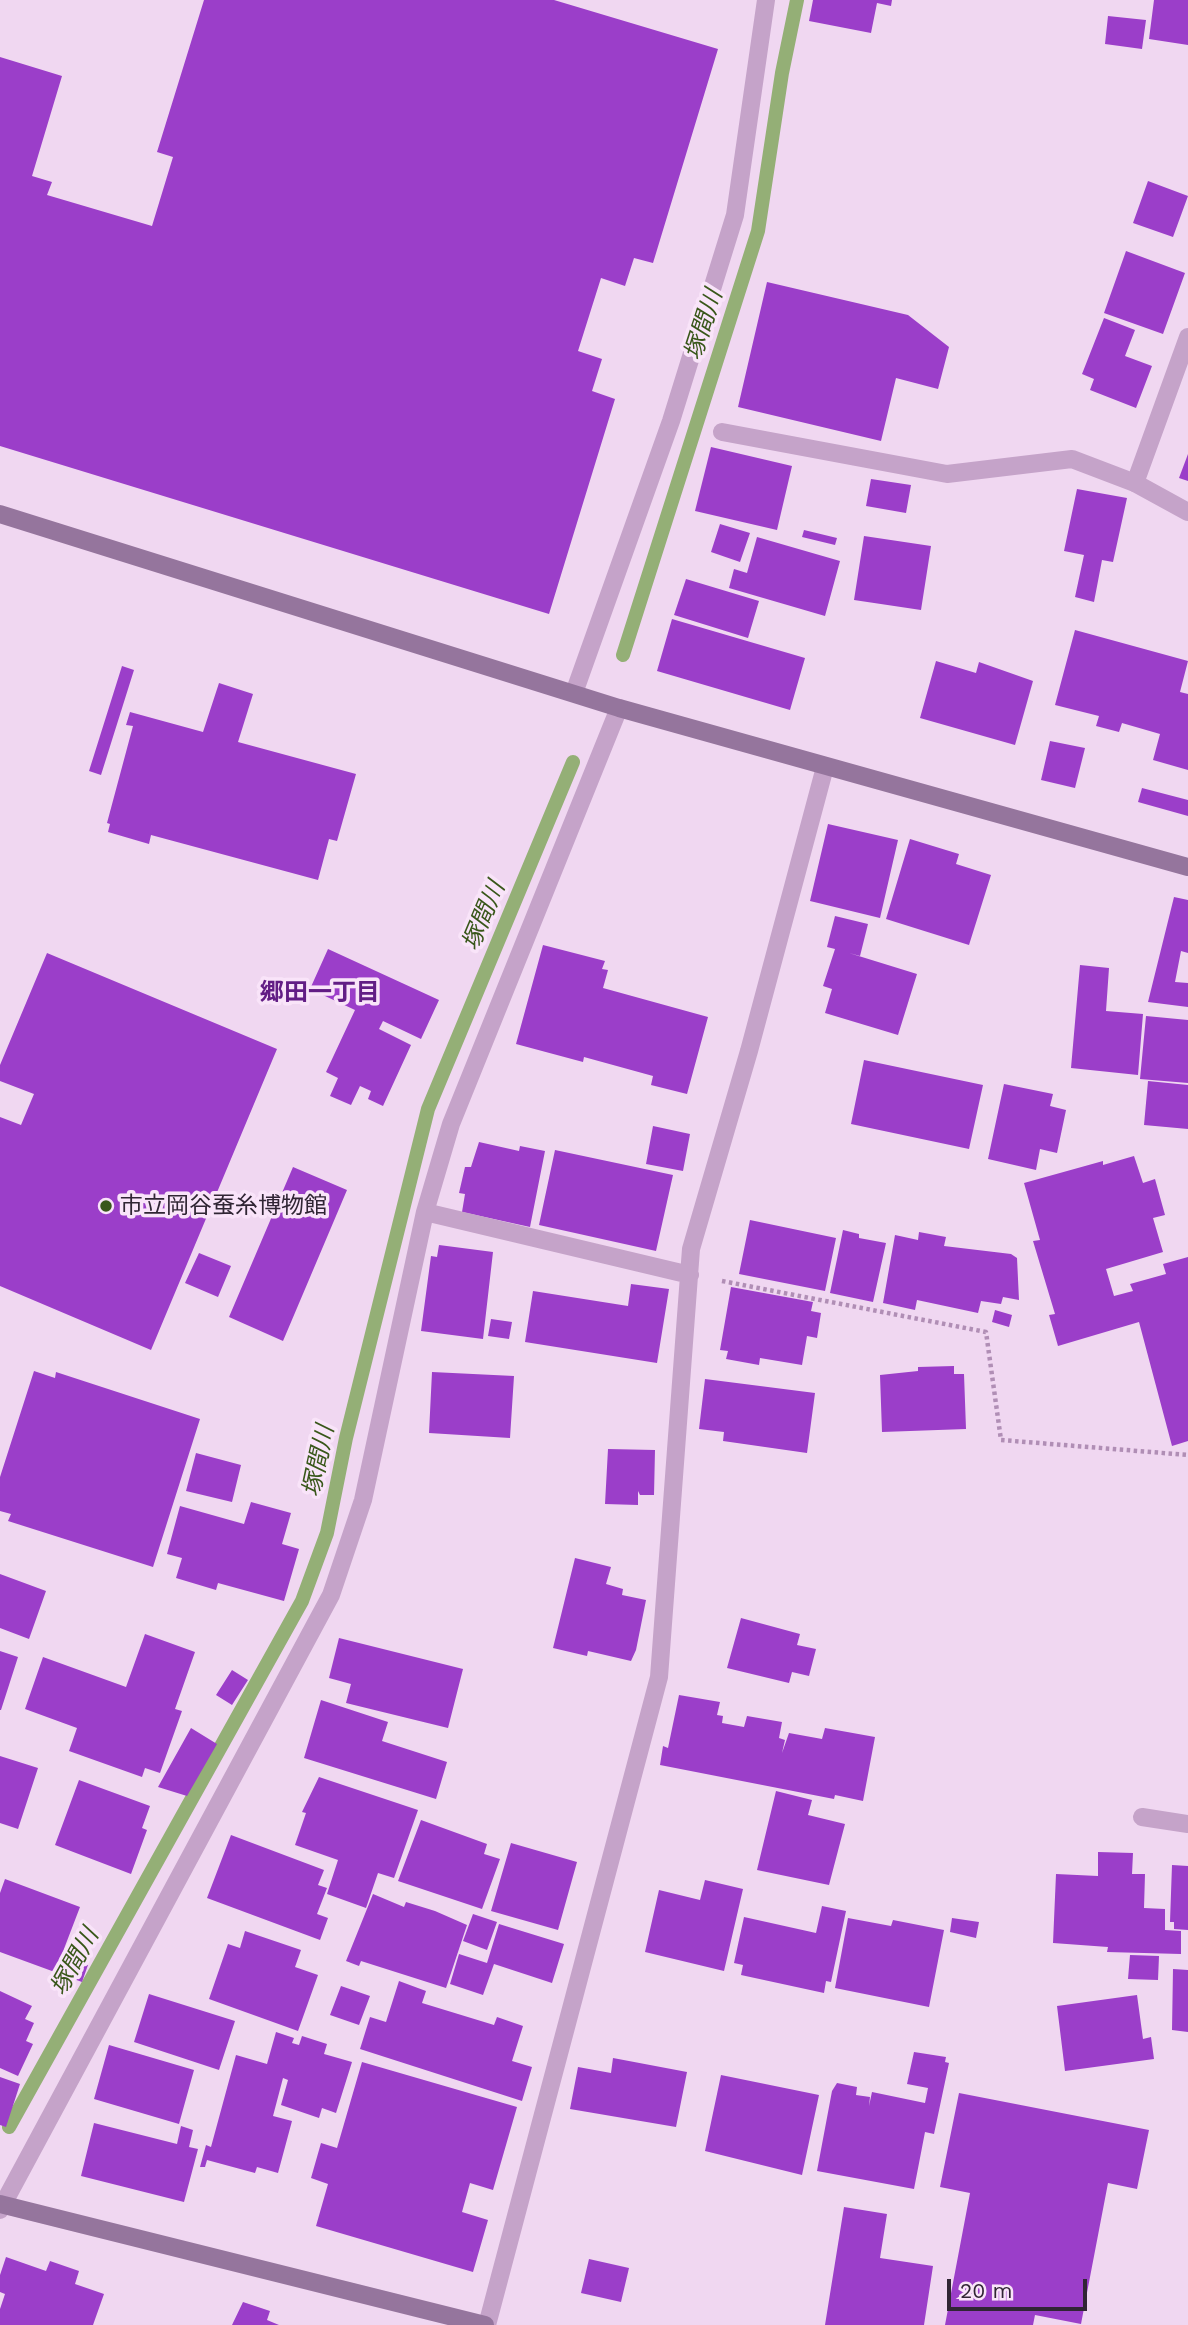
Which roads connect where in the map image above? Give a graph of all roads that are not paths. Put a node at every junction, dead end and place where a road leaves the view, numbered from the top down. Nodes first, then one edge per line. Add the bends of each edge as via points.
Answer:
1 (766, 0) edge
2 (1188, 337) edge
3 (722, 432) dead end
4 (1135, 484) junction
5 (1188, 512) edge
6 (0, 514) edge
7 (574, 693) junction
8 (619, 708) junction
9 (825, 767) junction
10 (1188, 867) edge
11 (425, 1212) junction
12 (690, 1275) junction
13 (1142, 1817) dead end
14 (1188, 1824) edge
15 (1, 2206) edge
16 (486, 2325) edge

1 - 7 street via 735,215 671,421
2 - 4 street
3 - 4 street via 947,474 1072,459
4 - 5 street
6 - 7 street
7 - 8 street
8 - 9 street
8 - 11 street via 451,1124
9 - 10 street
9 - 12 street via 691,1249
11 - 12 street
11 - 15 street via 363,1500 331,1595
12 - 16 street via 659,1677
13 - 14 street
15 - 16 street

